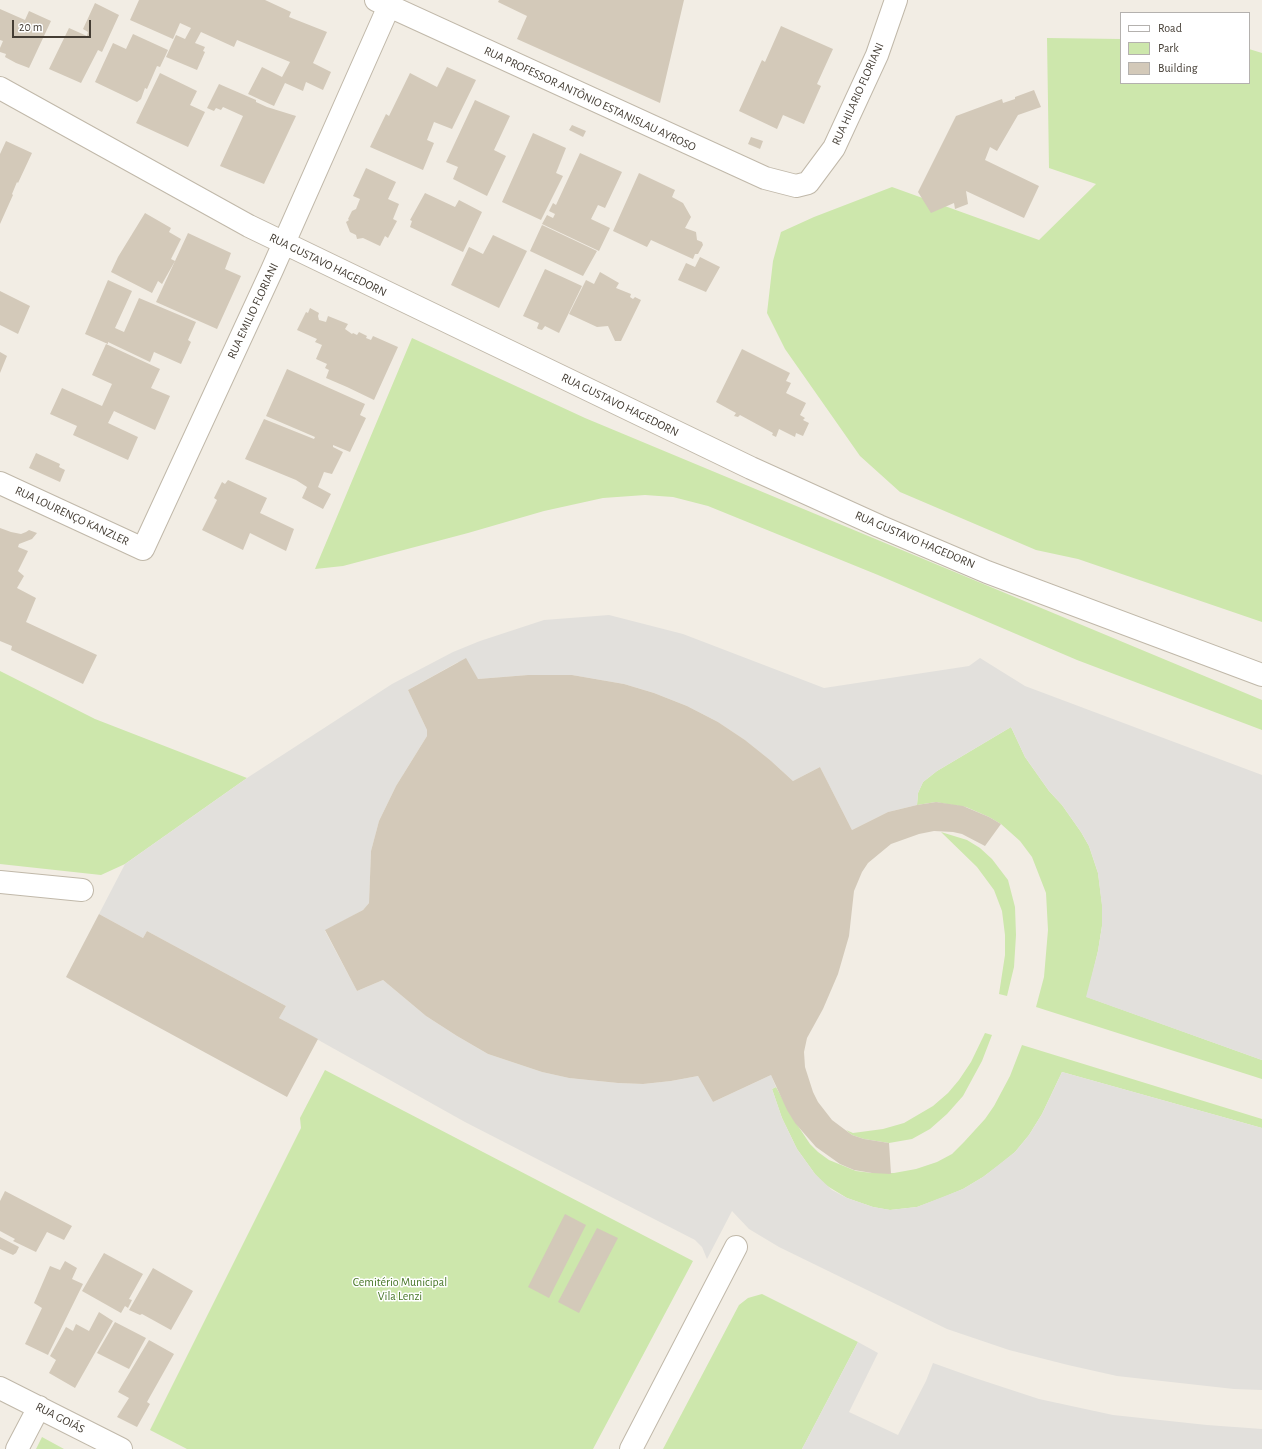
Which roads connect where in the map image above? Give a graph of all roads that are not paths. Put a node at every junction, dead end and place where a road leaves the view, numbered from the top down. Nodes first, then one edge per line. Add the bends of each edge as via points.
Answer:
1 (896, 0) edge
2 (382, 3) edge
3 (0, 88) edge
4 (808, 183) joint
5 (284, 243) junction
6 (0, 482) edge
7 (143, 549) joint
8 (1262, 675) edge
9 (0, 882) edge
10 (82, 890) dead end
11 (736, 1247) dead end
12 (0, 1388) edge
13 (39, 1408) junction
14 (17, 1449) edge
15 (120, 1449) edge
16 (632, 1449) edge

1 - 4 street, RUA HILARIO FLORIANI via 877,56 857,102 834,148
2 - 4 street, RUA PROFESSOR ANTÔNIO ESTANISLAU AYROSO via 765,178 796,186
2 - 5 street, RUA EMILIO FLORIANI
3 - 5 street, RUA GUSTAVO HAGEDORN
5 - 7 street, RUA EMILIO FLORIANI
5 - 8 street, RUA GUSTAVO HAGEDORN via 751,468 879,526 987,572
6 - 7 street, RUA LOURENÇO KANZLER
9 - 10 street
11 - 16 street
12 - 13 street, RUA GOIÁS
13 - 14 street
13 - 15 street, RUA GOIÁS

